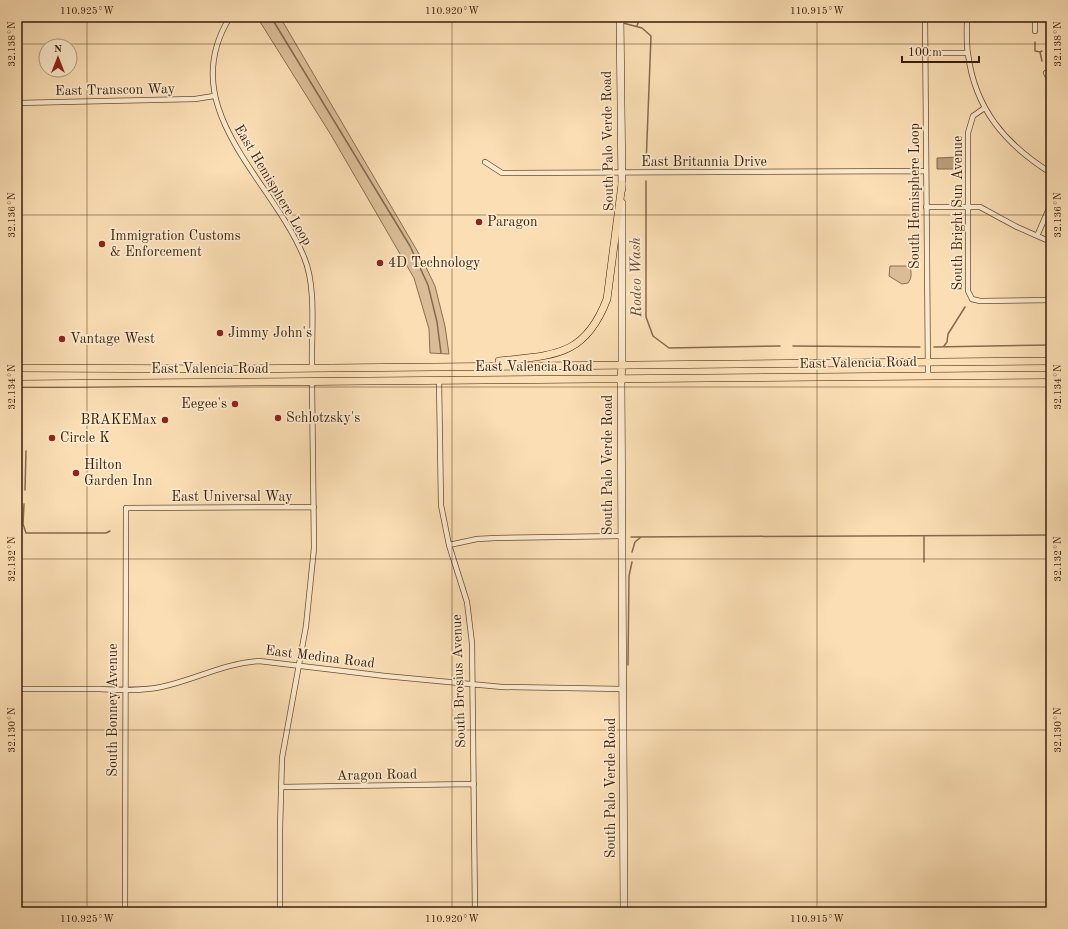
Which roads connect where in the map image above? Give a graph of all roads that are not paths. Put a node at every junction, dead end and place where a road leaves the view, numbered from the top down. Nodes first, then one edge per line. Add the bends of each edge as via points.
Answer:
1 (230, 17) edge
2 (620, 17) edge
3 (925, 17) edge
4 (967, 17) edge
5 (1035, 17) edge
6 (1035, 31) dead end
7 (925, 53) junction
8 (967, 53) junction
9 (1046, 73) dead end
10 (1051, 83) edge
11 (214, 96) junction
12 (17, 103) edge
13 (983, 109) junction
14 (485, 162) dead end
15 (926, 171) junction
16 (622, 173) junction
17 (1051, 173) edge
18 (622, 184) junction
19 (1051, 204) edge
20 (926, 207) junction
21 (968, 207) junction
22 (1037, 236) junction
23 (1051, 242) edge
24 (1051, 300) edge
25 (1051, 361) edge
26 (927, 362) junction
27 (622, 364) junction
28 (463, 366) junction
29 (17, 368) edge
30 (312, 368) junction
31 (928, 375) junction
32 (1051, 375) edge
33 (439, 380) junction
34 (621, 380) junction
35 (312, 382) junction
36 (17, 384) edge
37 (314, 507) junction
38 (126, 508) joint
39 (621, 536) junction
40 (449, 545) junction
41 (298, 664) junction
42 (472, 684) junction
43 (17, 689) edge
44 (624, 689) junction
45 (124, 690) junction
46 (474, 784) junction
47 (281, 787) junction
48 (125, 912) edge
49 (280, 912) edge
50 (475, 912) edge
51 (624, 912) edge

1 - 11 street, East Hemisphere Loop via 224,26 213,63
2 - 16 street, South Palo Verde Road
3 - 7 street, South Hemisphere Loop
4 - 8 street
5 - 6 street
7 - 8 street
7 - 15 street, South Hemisphere Loop
8 - 13 street
9 - 10 street
11 - 12 street, East Transcon Way via 195,99
11 - 30 street, East Hemisphere Loop via 225,126 238,150 304,256 311,288
13 - 17 street via 1003,134 1030,159
13 - 21 street, South Bright Sun Avenue via 973,116 968,133
14 - 16 street, East Britannia Drive via 502,173
15 - 16 street, East Britannia Drive
15 - 20 street, South Hemisphere Loop
16 - 18 street, South Palo Verde Road
18 - 27 street, South Palo Verde Road
18 - 28 main road via 607,299 593,328 570,348 554,354
19 - 22 street
20 - 21 street
20 - 26 street, South Hemisphere Loop
21 - 22 street via 980,207
21 - 24 street, South Bright Sun Avenue via 968,291 971,300
22 - 23 street
25 - 26 main road, East Valencia Road
26 - 27 main road, East Valencia Road
26 - 31 street, South Hemisphere Loop
27 - 28 main road, East Valencia Road
27 - 34 main road, South Palo Verde Road
28 - 30 main road, East Valencia Road
29 - 30 main road, East Valencia Road
30 - 35 main road
31 - 32 main road, East Valencia Road
31 - 34 main road, East Valencia Road
33 - 34 main road, East Valencia Road
33 - 35 main road, East Valencia Road
33 - 40 street, South Brosius Avenue via 441,505
34 - 39 street, South Palo Verde Road
35 - 36 main road, East Valencia Road
35 - 37 street
37 - 38 street, East Universal Way
37 - 41 street via 311,586
38 - 45 street, South Bonney Avenue
39 - 40 street via 476,539
39 - 44 street, South Palo Verde Road
40 - 42 street, South Brosius Avenue via 467,602 472,643
41 - 42 street, East Medina Road
41 - 45 street, East Medina Road via 272,661 245,662 185,682
41 - 47 street via 286,727
42 - 44 street, East Medina Road via 502,687
42 - 46 street, South Brosius Avenue
43 - 45 street, East Medina Road
44 - 51 street, South Palo Verde Road
45 - 48 street, South Bonney Avenue
46 - 47 street, Aragon Road
46 - 50 street, South Brosius Avenue
47 - 49 street

